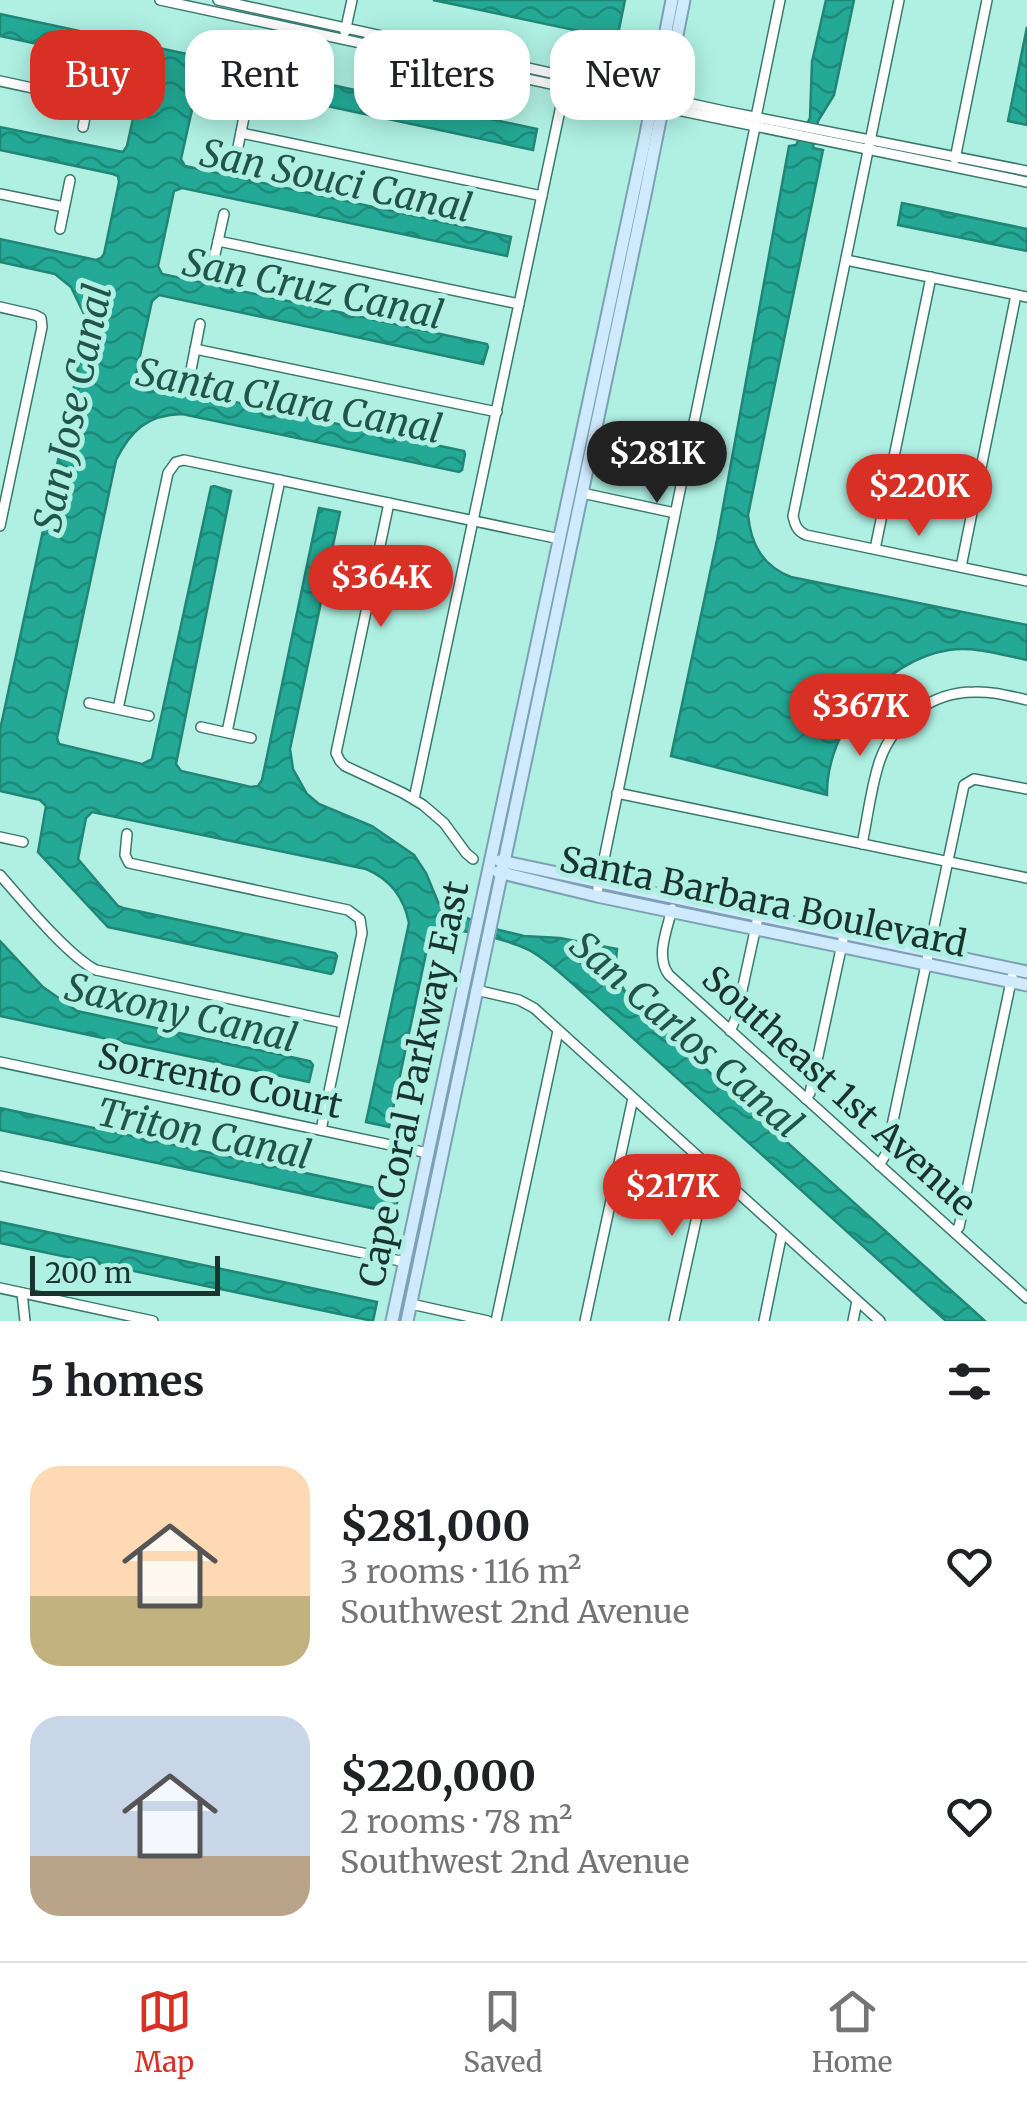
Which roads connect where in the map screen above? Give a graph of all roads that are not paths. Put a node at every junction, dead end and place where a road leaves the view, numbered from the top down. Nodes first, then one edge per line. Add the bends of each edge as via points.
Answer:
1 (160, 0) edge
2 (218, 0) edge
3 (352, 0) edge
4 (672, 0) edge
5 (684, 0) edge
6 (780, 0) edge
7 (898, 0) edge
8 (987, 0) edge
9 (180, 2) edge
10 (346, 28) junction
11 (668, 30) edge
12 (676, 30) edge
13 (344, 40) junction
14 (550, 71) edge
15 (0, 81) edge
16 (550, 84) edge
17 (30, 87) edge
18 (695, 109) edge
19 (83, 120) edge
20 (244, 120) edge
21 (558, 120) edge
22 (654, 120) edge
23 (654, 120) edge
24 (756, 122) junction
25 (82, 126) dead end
26 (241, 133) junction
27 (869, 145) junction
28 (237, 152) dead end
29 (954, 162) junction
30 (1027, 171) edge
31 (70, 180) dead end
32 (1027, 182) edge
33 (0, 194) edge
34 (542, 196) junction
35 (64, 207) junction
36 (224, 214) dead end
37 (60, 229) dead end
38 (218, 241) junction
39 (846, 260) junction
40 (212, 268) dead end
41 (930, 277) junction
42 (1021, 296) edge
43 (520, 304) junction
44 (0, 307) edge
45 (200, 324) dead end
46 (195, 348) junction
47 (190, 375) dead end
48 (497, 412) junction
49 (586, 415) junction
50 (280, 480) junction
51 (582, 493) junction
52 (388, 503) junction
53 (676, 512) junction
54 (474, 520) junction
55 (0, 526) edge
56 (560, 539) junction
57 (875, 549) junction
58 (960, 567) junction
59 (1027, 581) edge
60 (556, 616) junction
61 (536, 652) junction
62 (1027, 700) edge
63 (89, 704) dead end
64 (118, 709) junction
65 (149, 716) dead end
66 (201, 727) dead end
67 (532, 731) junction
68 (226, 732) junction
69 (251, 738) dead end
70 (1027, 789) edge
71 (617, 793) junction
72 (414, 799) junction
73 (127, 834) dead end
74 (0, 836) edge
75 (23, 842) dead end
76 (862, 844) junction
77 (474, 859) dead end
78 (947, 862) junction
79 (496, 866) junction
80 (0, 875) edge
81 (517, 877) junction
82 (1027, 878) edge
83 (598, 889) junction
84 (673, 905) junction
85 (487, 922) junction
86 (757, 923) junction
87 (484, 940) junction
88 (842, 940) junction
89 (927, 958) junction
90 (1017, 975) edge
91 (1027, 985) edge
92 (476, 990) junction
93 (343, 1023) junction
94 (730, 1030) junction
95 (558, 1031) junction
96 (0, 1062) edge
97 (441, 1092) junction
98 (633, 1098) junction
99 (806, 1099) junction
100 (321, 1130) junction
101 (428, 1154) junction
102 (442, 1154) junction
103 (879, 1165) junction
104 (708, 1166) junction
105 (0, 1176) edge
106 (428, 1225) junction
107 (954, 1232) junction
108 (782, 1233) junction
109 (404, 1262) junction
110 (0, 1288) edge
111 (22, 1294) junction
112 (1026, 1295) edge
113 (858, 1301) junction
114 (411, 1304) junction
115 (115, 1317) edge
116 (25, 1321) edge
117 (153, 1321) edge
118 (392, 1321) edge
119 (404, 1321) edge
120 (488, 1321) edge
121 (496, 1321) edge
122 (586, 1321) edge
123 (674, 1321) edge
124 (764, 1321) edge
125 (853, 1321) edge
126 (880, 1321) edge

1 - 9 street
2 - 10 street
3 - 10 street
4 - 11 main road
5 - 12 main road
6 - 24 street
7 - 27 street
8 - 29 street
9 - 13 street
10 - 13 street
10 - 14 street
13 - 16 street
15 - 17 street
18 - 24 street
19 - 25 street
20 - 26 street
21 - 34 street
22 - 49 main road
23 - 51 main road
24 - 27 street
24 - 53 street
26 - 28 street
26 - 34 street
27 - 29 street
27 - 39 street
29 - 30 street
29 - 32 street
31 - 35 street
33 - 35 street
34 - 43 street
35 - 37 street
36 - 38 street
38 - 40 street
38 - 43 street
39 - 41 street
39 - 57 street via 793,516 806,535
41 - 42 street
41 - 57 street
42 - 58 street
43 - 48 street
44 - 55 street via 34,315 42,326
45 - 46 street
46 - 47 street
46 - 48 street
48 - 54 street
49 - 51 main road
49 - 56 main road
50 - 52 street
50 - 64 street via 184,460 168,473
50 - 68 street
51 - 53 street
51 - 60 main road
52 - 54 street
52 - 72 street via 336,753 345,766
53 - 71 street
54 - 56 street
54 - 72 street
56 - 60 main road
56 - 61 main road
57 - 58 street
58 - 59 street
60 - 67 main road
61 - 67 main road via 527,719
61 - 79 main road
62 - 76 street via 962,692 918,710 896,730 881,758
63 - 64 street
64 - 65 street
66 - 68 street
67 - 79 main road
68 - 69 street
70 - 78 street via 968,781
71 - 76 street
71 - 83 street
72 - 77 street
73 - 93 street via 128,863 355,913 362,933
74 - 75 street
76 - 78 street
78 - 82 street
78 - 89 street
79 - 81 main road, Santa Barbara Boulevard
79 - 83 main road, Santa Barbara Boulevard
79 - 85 main road, Cape Coral Parkway East
80 - 93 street via 96,970
81 - 83 main road, Santa Barbara Boulevard
81 - 85 main road via 504,883
83 - 84 main road, Santa Barbara Boulevard
84 - 86 main road, Santa Barbara Boulevard
84 - 94 street, Southeast 1st Avenue via 662,963
85 - 87 main road, Cape Coral Parkway East
86 - 88 main road, Santa Barbara Boulevard
86 - 94 street
87 - 92 main road, Cape Coral Parkway East
87 - 97 main road, Cape Coral Parkway East
88 - 89 main road, Santa Barbara Boulevard
88 - 99 street
89 - 90 main road, Santa Barbara Boulevard
89 - 103 street
90 - 91 main road, Santa Barbara Boulevard
90 - 107 street
92 - 95 street via 525,1002
92 - 102 main road, Cape Coral Parkway East
93 - 100 street
94 - 99 street, Southeast 1st Avenue
95 - 98 street
95 - 121 street
96 - 100 street, Sorrento Court
97 - 101 main road, Cape Coral Parkway East
97 - 102 main road via 447,1100
98 - 104 street
98 - 122 street
99 - 103 street, Southeast 1st Avenue
100 - 101 street, Sorrento Court
101 - 106 main road
101 - 109 main road, Cape Coral Parkway East
102 - 106 main road, Cape Coral Parkway East
103 - 107 street, Southeast 1st Avenue
104 - 108 street
104 - 123 street
105 - 109 street
106 - 114 main road, Cape Coral Parkway East
107 - 112 street, Southeast 1st Avenue
108 - 113 street
108 - 124 street
109 - 118 main road, Cape Coral Parkway East
109 - 119 main road via 410,1271
110 - 111 street
111 - 115 street
111 - 116 street
113 - 125 street
113 - 126 street
114 - 119 main road, Cape Coral Parkway East
114 - 120 street
115 - 117 street

